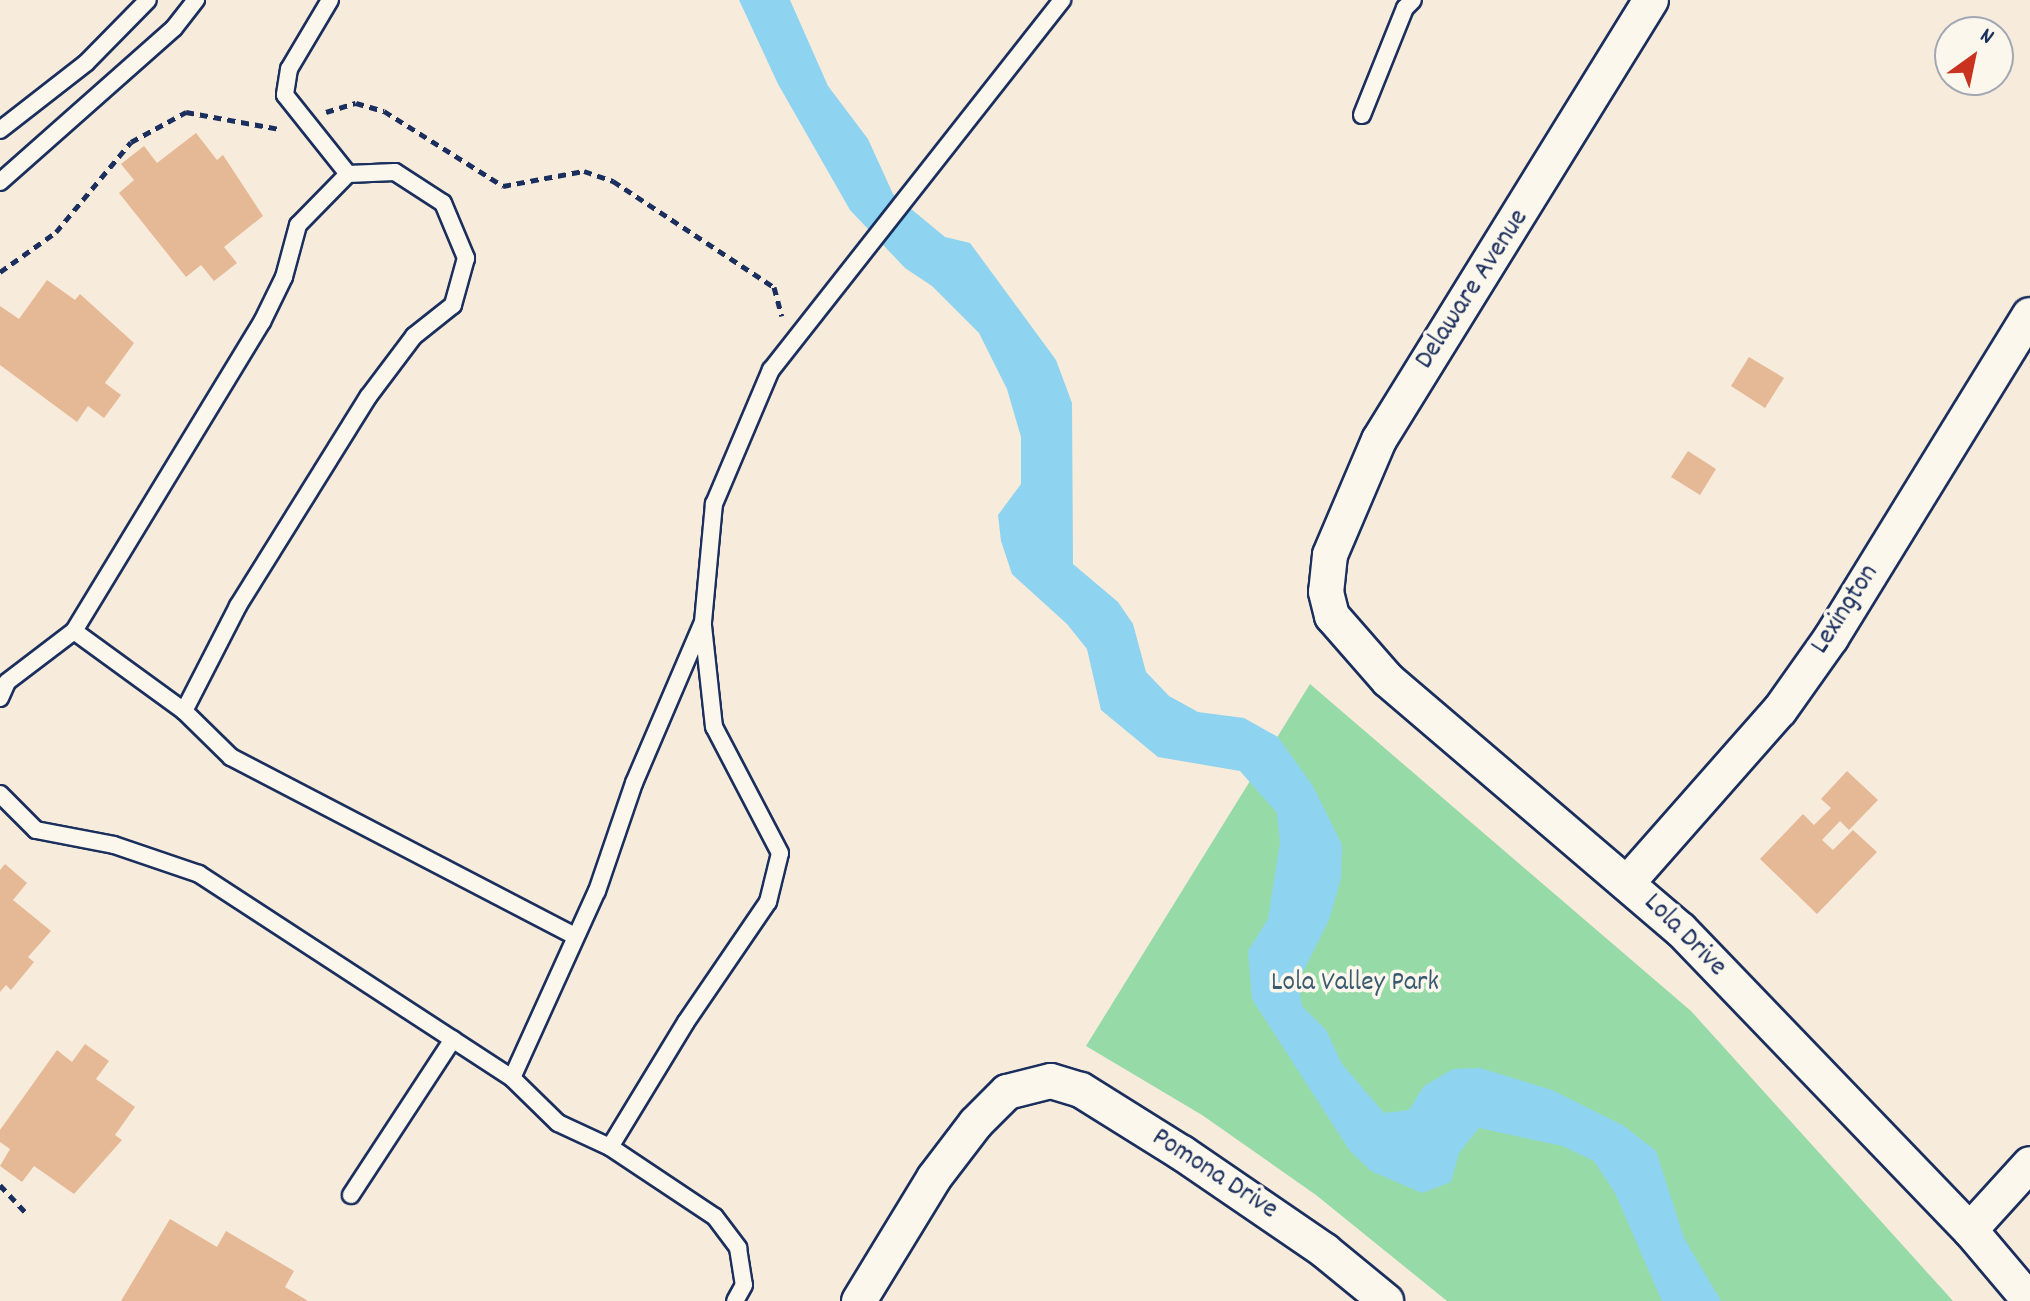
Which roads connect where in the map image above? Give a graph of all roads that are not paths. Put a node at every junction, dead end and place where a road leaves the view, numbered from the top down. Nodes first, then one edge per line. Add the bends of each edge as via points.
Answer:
1 (148, 0) edge
2 (196, 0) edge
3 (330, 0) edge
4 (1062, 0) edge
5 (1413, 0) edge
6 (1651, 0) edge
7 (1362, 115) dead end
8 (0, 130) edge
9 (348, 174) junction
10 (0, 182) edge
11 (2030, 315) edge
12 (1326, 592) joint
13 (703, 622) junction
14 (74, 631) junction
15 (0, 698) edge
16 (184, 711) junction
17 (0, 794) edge
18 (1629, 881) junction
19 (575, 936) junction
20 (453, 1039) junction
21 (512, 1078) junction
22 (610, 1147) junction
23 (2030, 1164) edge
24 (351, 1195) dead end
25 (1970, 1230) junction
26 (735, 1301) edge
27 (859, 1301) edge
28 (1386, 1301) edge
29 (2030, 1301) edge

1 - 8 lane via 86,63
2 - 10 lane via 174,28
3 - 9 lane via 289,69 285,95
4 - 13 lane via 771,370 714,504
5 - 7 lane via 1405,8
6 - 12 street, Delaware Avenue via 1379,440 1330,555
9 - 14 lane via 298,225 284,277 262,322
9 - 16 lane via 395,172 443,203 466,258 453,305 414,336 368,397 238,606
11 - 18 street, Lexington via 1831,638 1780,710
12 - 18 street, Lola Drive via 1340,630 1388,680
13 - 19 lane
13 - 22 lane via 714,727 780,853 768,902
14 - 15 lane via 7,682
14 - 16 lane
16 - 19 lane via 231,757
17 - 20 lane via 36,830 114,845 199,874
18 - 25 street, Lola Drive
19 - 21 lane
20 - 21 lane
20 - 24 lane
21 - 22 lane via 558,1123
22 - 26 lane via 715,1217 738,1248 744,1285
23 - 25 street
25 - 29 street, Lola Drive
27 - 28 street, Pomona Drive via 934,1178 995,1101 1026,1083 1051,1081 1081,1090 1258,1203

